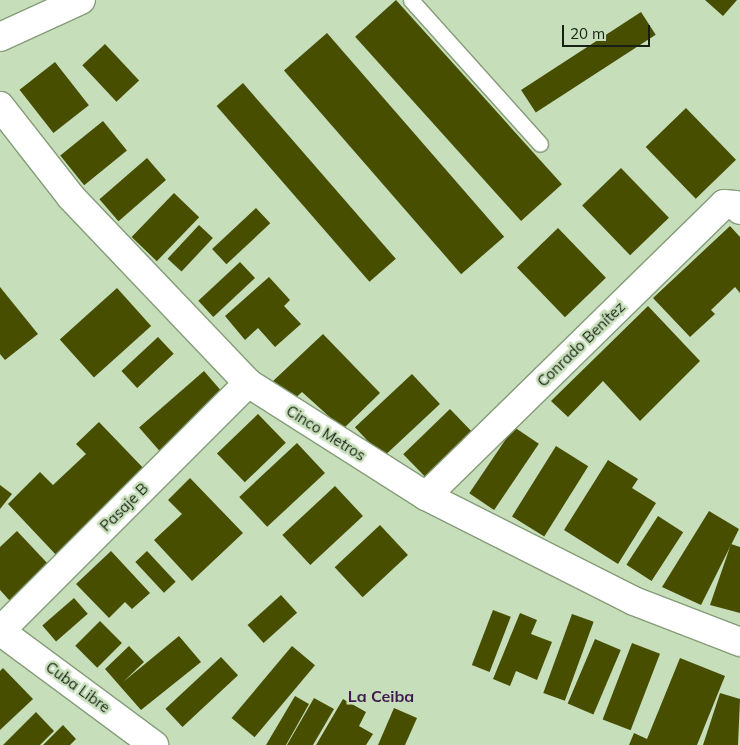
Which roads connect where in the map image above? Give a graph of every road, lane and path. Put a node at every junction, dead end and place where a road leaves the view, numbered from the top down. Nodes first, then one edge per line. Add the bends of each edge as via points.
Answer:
1 (81, 0) edge
2 (411, 0) edge
3 (0, 37) edge
4 (0, 106) edge
5 (540, 144) dead end
6 (740, 210) edge
7 (248, 383) junction
8 (426, 496) junction
9 (0, 631) edge
10 (740, 642) edge
11 (154, 745) edge

1 - 3 street
2 - 5 lane
4 - 7 street, Cinco Metros via 72,198
6 - 8 street, Conrado Benítez via 735,205 724,204
7 - 8 street, Cinco Metros
7 - 9 street, Pasaje B
8 - 10 street, Cinco Metros via 634,601
9 - 11 street, Cuba Libre

